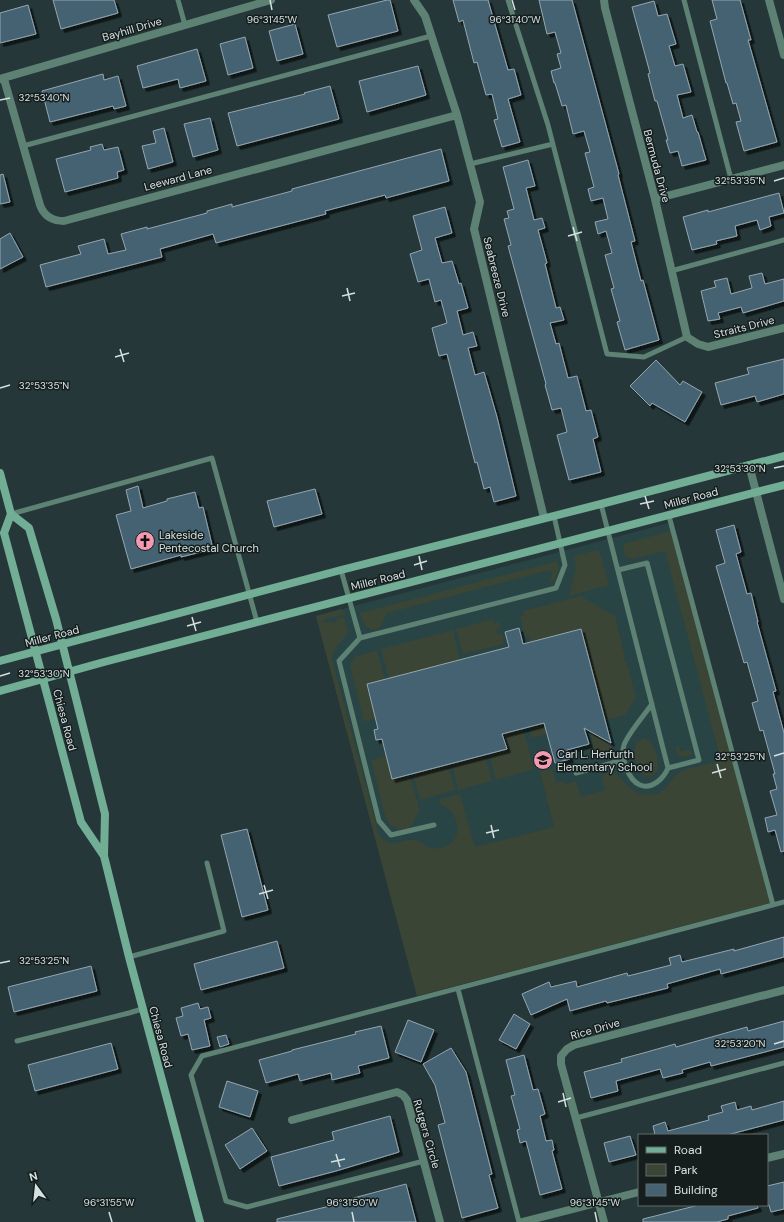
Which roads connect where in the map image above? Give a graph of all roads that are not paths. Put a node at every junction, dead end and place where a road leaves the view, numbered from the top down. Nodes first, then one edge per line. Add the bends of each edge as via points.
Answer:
1 (178, 0) edge
2 (271, 0) edge
3 (414, 0) edge
4 (508, 0) edge
5 (604, 0) edge
6 (684, 0) edge
7 (769, 0) edge
8 (185, 25) junction
9 (431, 36) junction
10 (784, 55) edge
11 (2, 79) edge
12 (456, 115) junction
13 (553, 144) junction
14 (23, 146) junction
15 (470, 164) junction
16 (784, 165) edge
17 (731, 179) junction
18 (655, 199) junction
19 (784, 240) edge
20 (672, 271) junction
21 (784, 328) edge
22 (687, 337) junction
23 (784, 456) edge
24 (749, 465) junction
25 (0, 473) edge
26 (784, 485) edge
27 (756, 492) junction
28 (601, 504) junction
29 (11, 514) junction
30 (554, 516) junction
31 (670, 516) junction
32 (544, 518) junction
33 (608, 532) junction
34 (560, 544) junction
35 (341, 570) junction
36 (618, 570) junction
37 (250, 594) junction
38 (349, 599) junction
39 (784, 599) edge
40 (257, 622) junction
41 (360, 638) junction
42 (62, 645) junction
43 (36, 652) junction
44 (0, 661) edge
45 (69, 672) junction
46 (43, 680) junction
47 (0, 691) edge
48 (652, 704) junction
49 (623, 760) junction
50 (668, 768) junction
51 (576, 773) dead end
52 (434, 825) dead end
53 (104, 856) junction
54 (207, 863) dead end
55 (784, 902) edge
56 (774, 905) junction
57 (129, 957) junction
58 (458, 989) junction
59 (784, 990) edge
60 (142, 1009) junction
61 (17, 1041) dead end
62 (784, 1063) edge
63 (576, 1118) junction
64 (292, 1120) dead end
65 (784, 1154) edge
66 (768, 1158) edge
67 (424, 1162) junction
68 (638, 1192) edge
69 (599, 1202) junction
70 (200, 1222) edge
71 (440, 1222) edge
72 (520, 1222) edge
73 (604, 1222) edge

1 - 8 lane
2 - 8 street, Bayhill Drive
3 - 9 street, Seabreeze Drive via 425,16
4 - 13 lane
5 - 18 street, Bermuda Drive
6 - 17 lane
7 - 10 street
8 - 11 street, Bayhill Drive
9 - 12 street, Seabreeze Drive
9 - 14 lane
11 - 14 street, Leeward Lane
12 - 14 street, Leeward Lane via 64,221 51,219 42,211
12 - 15 street, Seabreeze Drive
13 - 15 lane
13 - 22 lane via 607,354 644,357
15 - 32 street, Seabreeze Drive via 480,202 474,229
16 - 17 street
17 - 18 street
18 - 20 street, Bermuda Drive
19 - 20 lane
20 - 22 street, Bermuda Drive
21 - 22 street, Straits Drive via 708,347
23 - 24 main road, Miller Road
24 - 27 street
24 - 28 main road, Miller Road
25 - 29 main road
26 - 27 main road, Miller Road
27 - 31 main road, Miller Road
27 - 39 street
28 - 30 main road, Miller Road
28 - 33 lane
29 - 37 lane via 212,458
29 - 42 main road, Chiesa Road via 29,528
29 - 43 main road, Chiesa Road via 4,533
30 - 32 main road, Miller Road
30 - 34 lane
31 - 33 main road, Miller Road
31 - 56 lane
32 - 35 main road, Miller Road
33 - 34 main road, Miller Road
33 - 36 lane
34 - 38 main road, Miller Road
34 - 41 lane via 565,565 556,588
35 - 37 main road, Miller Road
35 - 38 lane
36 - 48 lane
36 - 50 lane via 647,563 699,760
37 - 40 lane
37 - 42 main road, Miller Road
38 - 40 main road, Miller Road
38 - 41 lane
40 - 45 main road, Miller Road
41 - 52 lane via 339,661 379,821 391,835
42 - 43 main road, Miller Road
42 - 45 main road, Chiesa Road
43 - 44 main road, Miller Road
43 - 46 main road, Chiesa Road
45 - 46 main road, Miller Road
45 - 53 main road, Chiesa Road via 105,814
46 - 47 main road, Miller Road
46 - 53 main road, Chiesa Road via 81,822
48 - 49 lane via 624,743
48 - 50 lane
49 - 50 lane via 630,775 639,785 655,784 665,775
49 - 51 lane
53 - 57 main road, Chiesa Road
54 - 57 lane via 224,931
55 - 56 lane
56 - 58 lane
57 - 60 main road, Chiesa Road
58 - 67 lane via 202,1056 191,1075 226,1201 247,1207
58 - 72 lane
59 - 63 street, Rice Drive via 574,1045 567,1049 561,1056 561,1064
60 - 61 lane
60 - 70 main road, Chiesa Road
62 - 63 lane
63 - 69 street, Rice Drive
64 - 67 street, Rutgers Circle via 397,1092 407,1100
65 - 66 street
67 - 71 street, Rutgers Circle
68 - 69 street
69 - 72 street
69 - 73 street, Rice Drive

